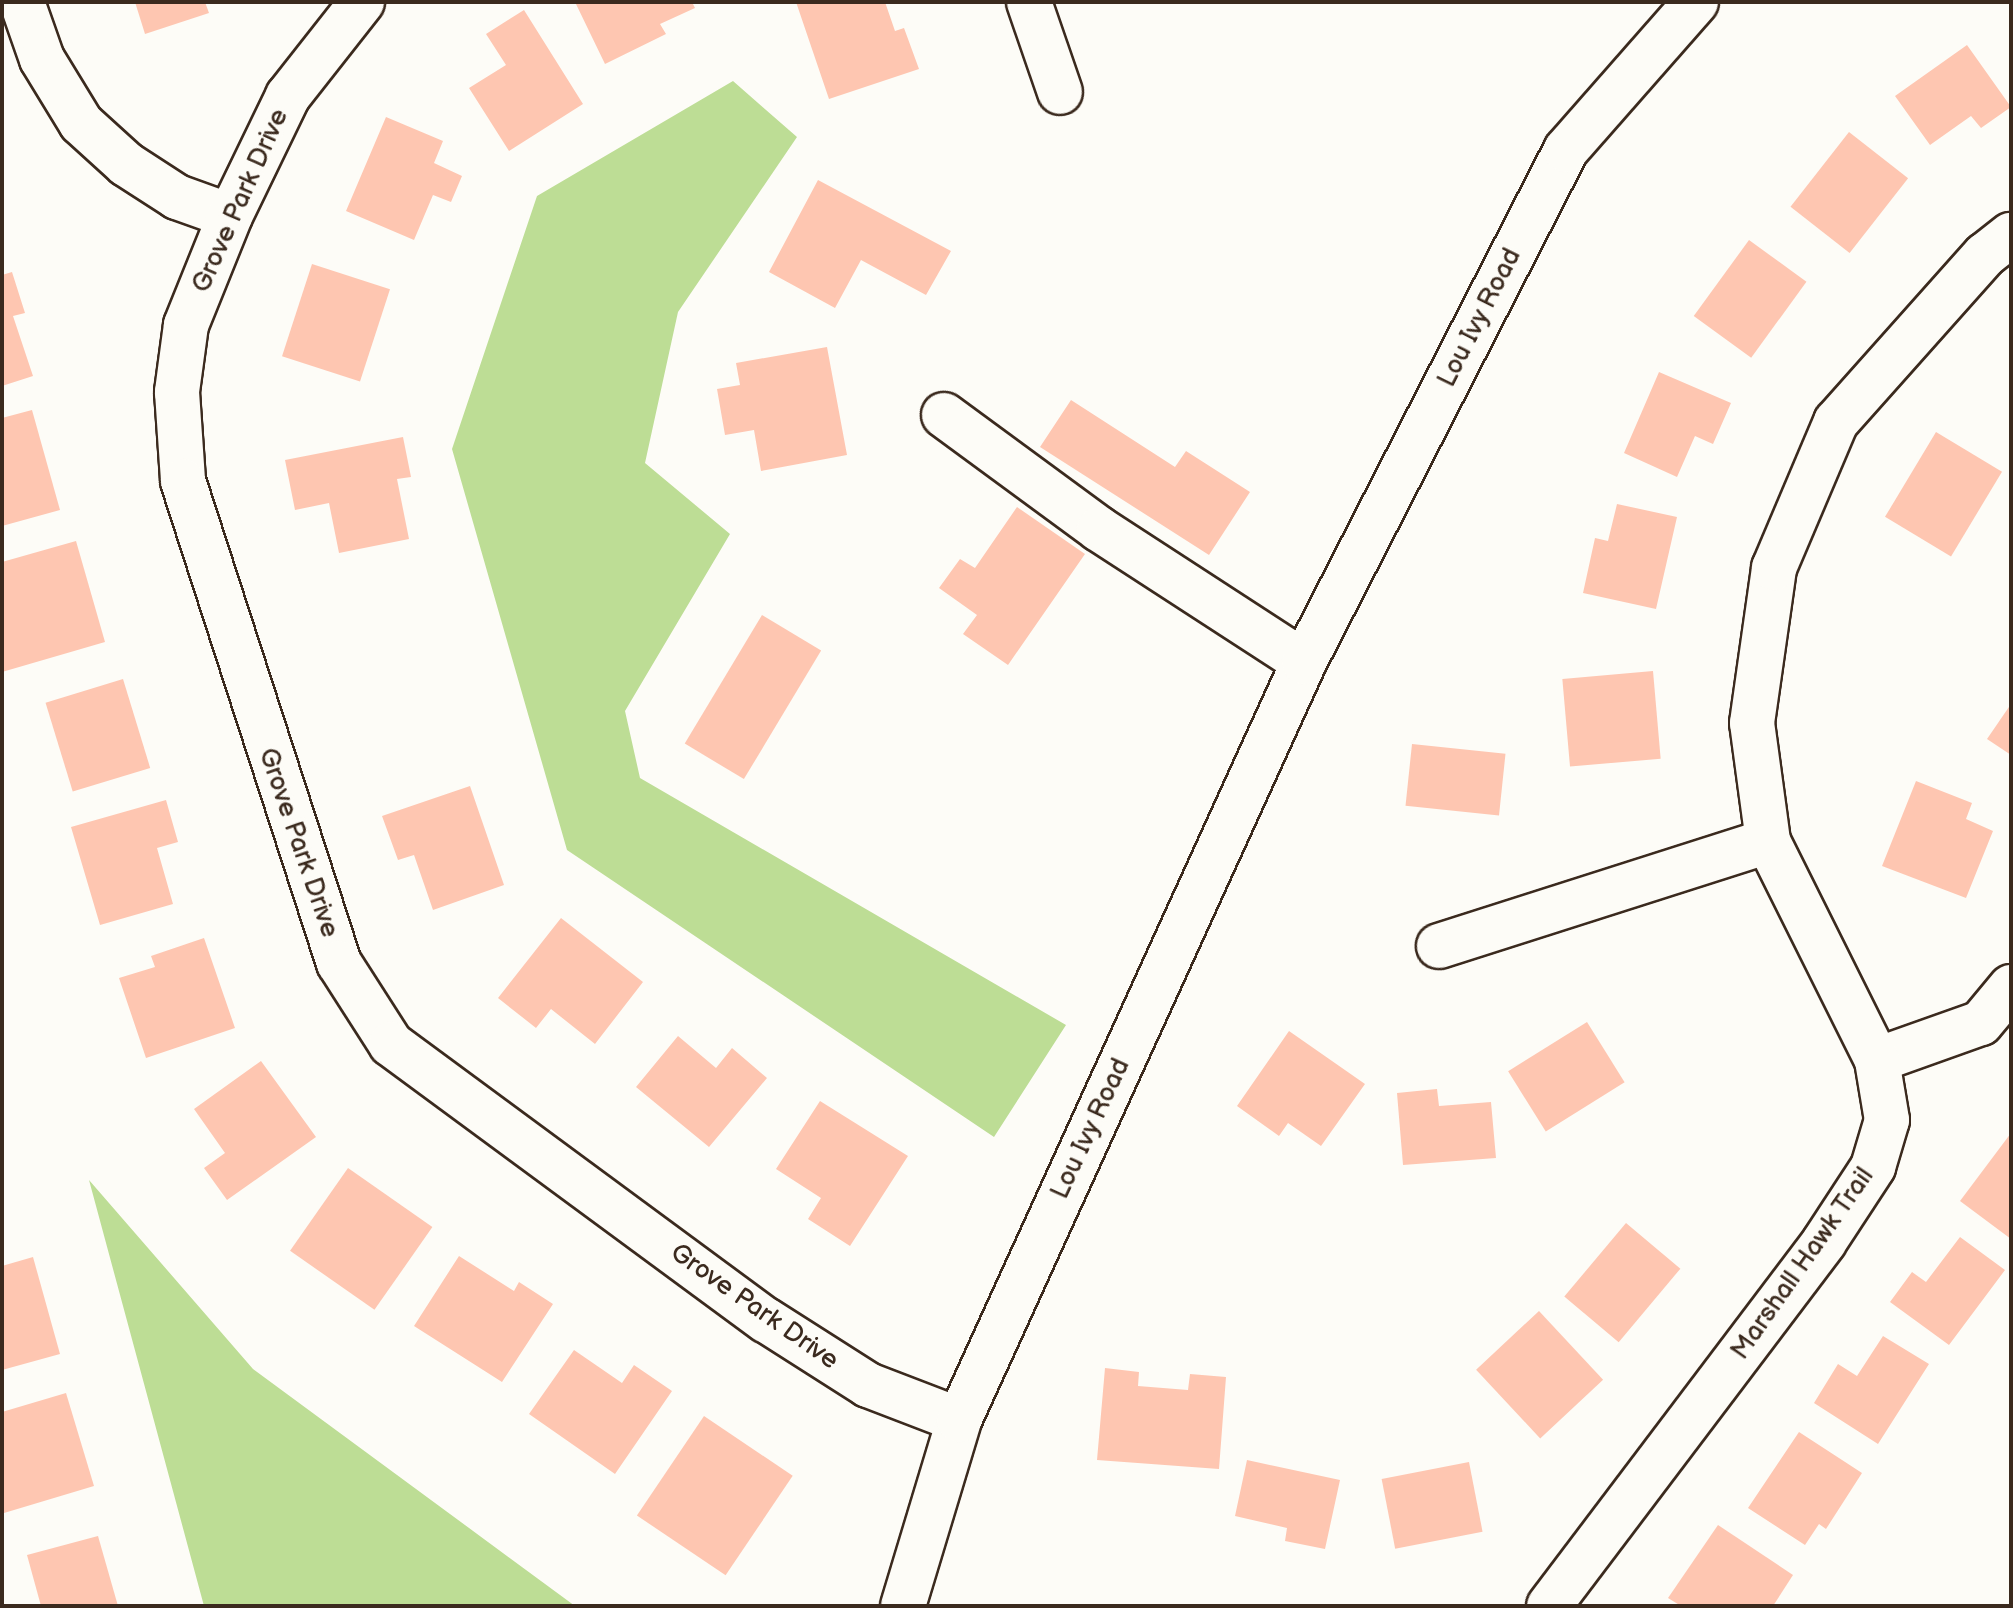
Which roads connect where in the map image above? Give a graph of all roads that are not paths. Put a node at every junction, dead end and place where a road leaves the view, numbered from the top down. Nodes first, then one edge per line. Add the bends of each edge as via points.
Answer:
1 (22, 2) edge
2 (362, 2) edge
3 (1029, 2) edge
4 (1696, 2) edge
5 (1060, 92) dead end
6 (230, 216) junction
7 (2011, 235) edge
8 (944, 415) dead end
9 (1304, 662) junction
10 (1768, 841) junction
11 (1439, 946) dead end
12 (2011, 987) edge
13 (1877, 1060) junction
14 (959, 1420) junction
15 (903, 1606) edge
16 (1549, 1606) edge

1 - 6 street via 42,59 81,123 126,164 177,197
2 - 6 street, Grove Park Drive via 288,96
3 - 5 street
4 - 9 street, Lou Ivy Road via 1566,150
6 - 14 street, Grove Park Drive via 186,325 177,392 183,481 339,963 404,1053 766,1320 868,1385
7 - 10 street, Marshall Hawk Trail via 1985,255 1836,422 1774,568 1752,723
8 - 9 street via 1099,529
9 - 14 street, Lou Ivy Road
10 - 11 street
10 - 13 street, Marshall Hawk Trail
12 - 13 street via 1981,1023
13 - 16 street, Marshall Hawk Trail via 1887,1120 1873,1167 1815,1254
14 - 15 street, Lou Ivy Road

